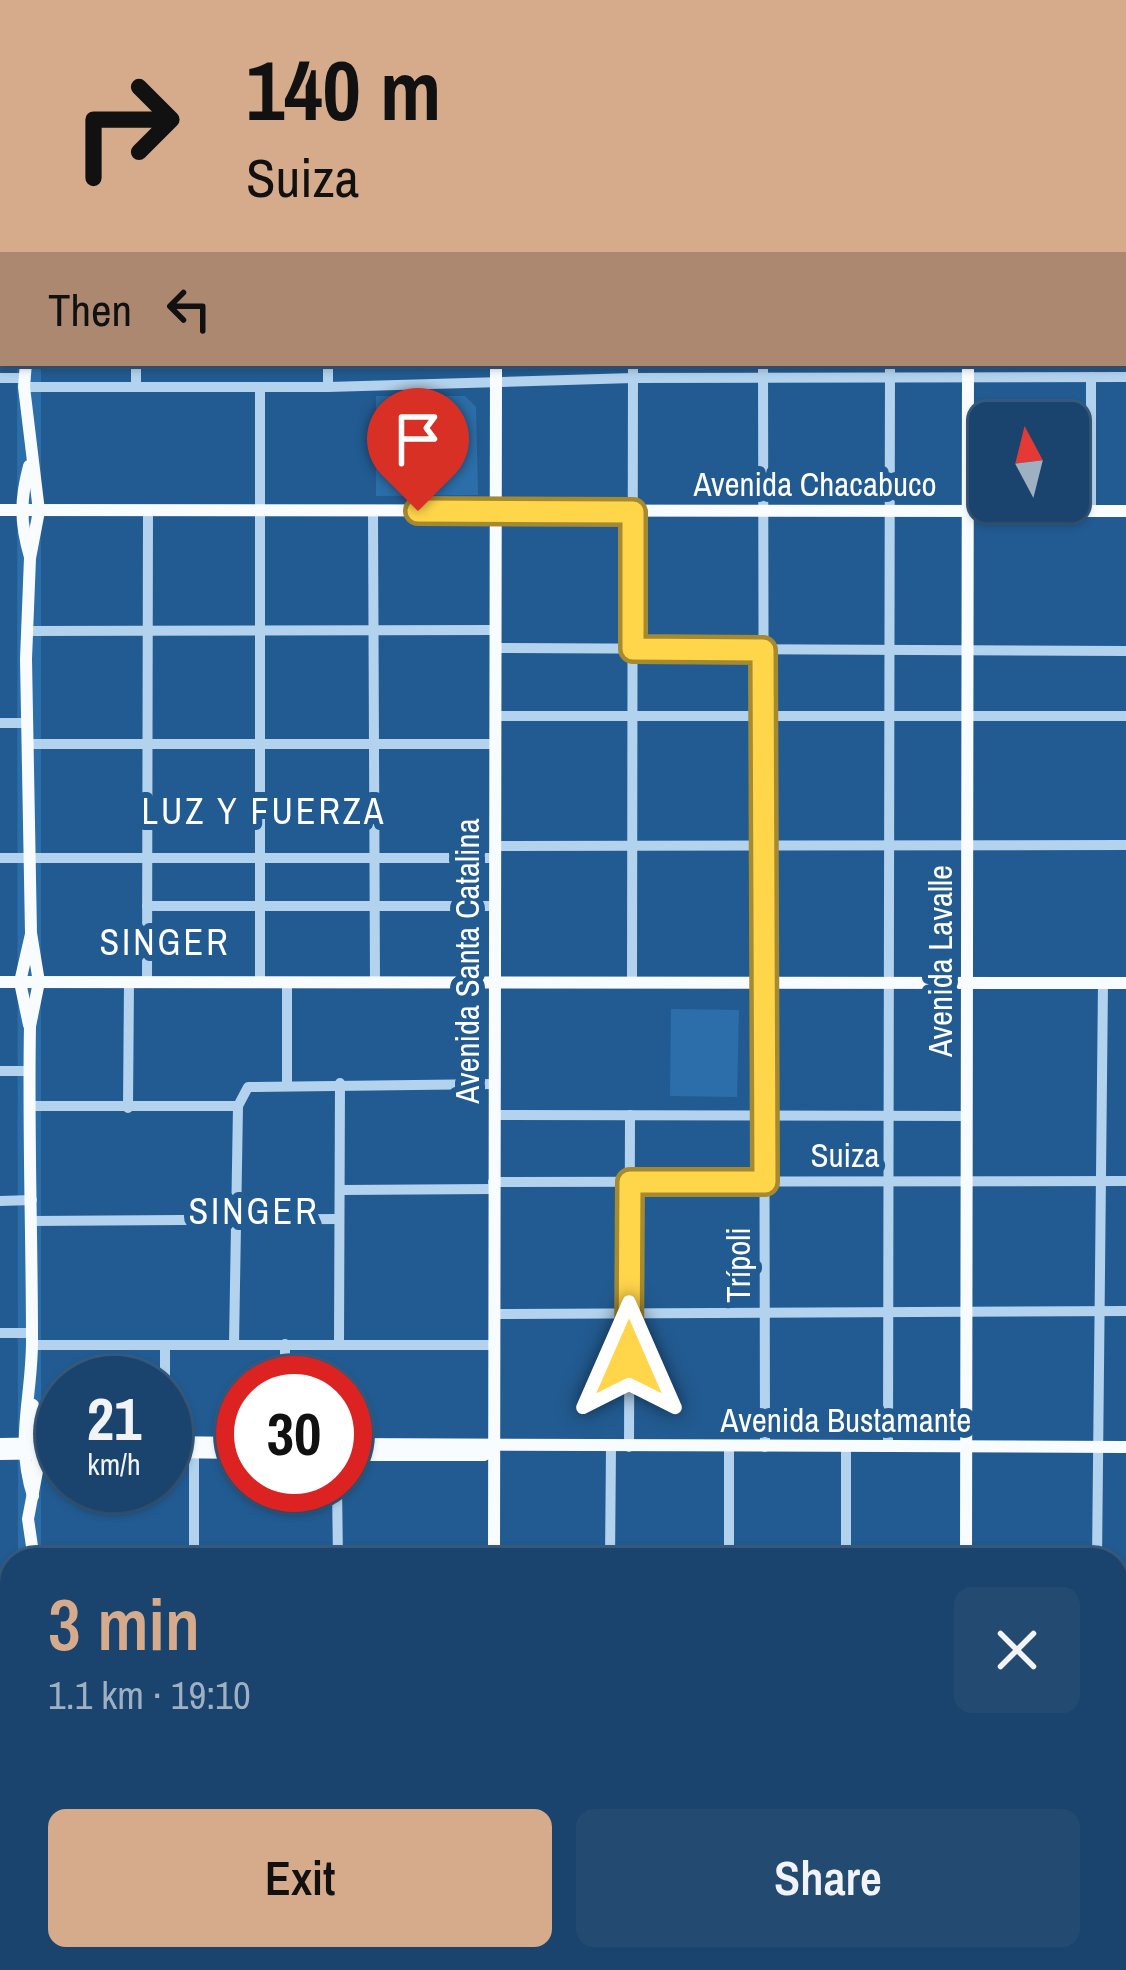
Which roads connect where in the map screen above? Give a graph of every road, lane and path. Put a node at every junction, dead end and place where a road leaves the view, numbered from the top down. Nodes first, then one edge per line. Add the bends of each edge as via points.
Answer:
1 (136, 366) edge
2 (328, 366) edge
3 (496, 366) edge
4 (633, 366) edge
5 (763, 366) edge
6 (890, 366) edge
7 (1039, 366) edge
8 (968, 370) edge
9 (24, 376) edge
10 (890, 377) junction
11 (1039, 377) junction
12 (1091, 377) junction
13 (1126, 377) edge
14 (0, 378) edge
15 (633, 378) junction
16 (763, 378) junction
17 (496, 384) junction
18 (136, 387) junction
19 (260, 387) junction
20 (328, 387) junction
21 (31, 461) junction
22 (0, 510) edge
23 (20, 510) junction
24 (39, 511) junction
25 (148, 511) junction
26 (261, 511) junction
27 (374, 511) junction
28 (1090, 511) junction
29 (1126, 511) edge
30 (496, 512) junction
31 (633, 512) junction
32 (763, 512) junction
33 (890, 512) junction
34 (968, 512) junction
35 (30, 558) junction
36 (374, 629) junction
37 (148, 630) junction
38 (260, 630) junction
39 (496, 630) junction
40 (28, 631) junction
41 (496, 648) junction
42 (633, 649) junction
43 (763, 650) junction
44 (889, 651) junction
45 (968, 651) junction
46 (1126, 651) edge
47 (496, 716) junction
48 (633, 716) junction
49 (764, 716) junction
50 (889, 716) junction
51 (968, 716) junction
52 (1126, 716) edge
53 (0, 723) edge
54 (28, 723) junction
55 (28, 744) junction
56 (148, 744) junction
57 (260, 744) junction
58 (374, 744) junction
59 (495, 744) junction
60 (1126, 845) edge
61 (633, 846) junction
62 (764, 846) junction
63 (889, 846) junction
64 (967, 846) junction
65 (495, 852) junction
66 (0, 858) edge
67 (32, 858) junction
68 (147, 858) junction
69 (260, 858) junction
70 (374, 858) junction
71 (375, 905) junction
72 (495, 905) junction
73 (147, 906) junction
74 (260, 906) junction
75 (31, 933) junction
76 (0, 982) edge
77 (20, 982) junction
78 (39, 982) junction
79 (129, 982) junction
80 (147, 982) junction
81 (260, 982) junction
82 (287, 982) junction
83 (375, 982) junction
84 (495, 982) junction
85 (632, 982) junction
86 (764, 983) junction
87 (889, 983) junction
88 (967, 983) junction
89 (1102, 983) junction
90 (1126, 983) edge
91 (30, 1026) junction
92 (0, 1071) edge
93 (29, 1071) junction
94 (340, 1083) junction
95 (287, 1084) junction
96 (495, 1084) junction
97 (31, 1106) junction
98 (238, 1106) junction
99 (128, 1108) junction
100 (494, 1114) junction
101 (630, 1115) junction
102 (764, 1116) junction
103 (889, 1116) junction
104 (967, 1116) junction
105 (1102, 1181) junction
106 (1126, 1181) edge
107 (630, 1182) junction
108 (765, 1182) junction
109 (888, 1182) junction
110 (967, 1182) junction
111 (492, 1185) junction
112 (340, 1190) junction
113 (32, 1200) junction
114 (0, 1201) edge
115 (339, 1219) junction
116 (32, 1221) junction
117 (236, 1222) junction
118 (1100, 1311) junction
119 (1126, 1311) edge
120 (765, 1312) junction
121 (888, 1312) junction
122 (967, 1312) junction
123 (630, 1313) junction
124 (494, 1314) junction
125 (0, 1333) edge
126 (32, 1339) junction
127 (285, 1344) junction
128 (339, 1344) junction
129 (165, 1345) junction
130 (234, 1345) junction
131 (494, 1345) junction
132 (165, 1356) edge
133 (285, 1356) edge
134 (31, 1398) junction
135 (36, 1434) edge
136 (0, 1444) edge
137 (372, 1446) edge
138 (494, 1447) junction
139 (629, 1447) junction
140 (729, 1447) junction
141 (765, 1447) junction
142 (846, 1447) junction
143 (888, 1447) junction
144 (966, 1447) junction
145 (1099, 1447) junction
146 (1126, 1447) edge
147 (611, 1448) junction
148 (22, 1449) junction
149 (36, 1449) edge
150 (440, 1450) junction
151 (194, 1453) joint
152 (216, 1453) edge
153 (0, 1454) edge
154 (372, 1454) edge
155 (36, 1468) edge
156 (33, 1496) junction
157 (337, 1512) edge
158 (32, 1548) edge
159 (194, 1548) edge
160 (338, 1548) edge
161 (494, 1548) edge
162 (610, 1548) edge
163 (729, 1548) edge
164 (846, 1548) edge
165 (966, 1548) edge
166 (1097, 1548) edge

1 - 18 street
2 - 20 street
3 - 17 main road, Avenida Santa Catalina
4 - 15 street
5 - 16 street, Trípoli
6 - 10 street
7 - 11 street
8 - 10 street
8 - 11 street
8 - 34 main road, Avenida Lavalle
9 - 14 street
9 - 18 street
9 - 21 main road
10 - 16 street
10 - 33 street
11 - 12 street
12 - 13 street
12 - 28 street
15 - 16 street
15 - 17 street
15 - 31 street
16 - 32 street, Trípoli
17 - 20 street
17 - 30 main road, Avenida Santa Catalina
18 - 19 street
19 - 20 street
19 - 26 street
21 - 23 main road
21 - 24 main road
22 - 23 main road, Avenida Chacabuco
23 - 24 main road, Avenida Chacabuco
23 - 35 main road
24 - 25 main road, Avenida Chacabuco
24 - 35 main road
25 - 26 main road, Avenida Chacabuco
25 - 37 street
26 - 27 main road, Avenida Chacabuco
26 - 38 street
27 - 30 main road, Avenida Chacabuco
27 - 36 street
28 - 29 main road, Avenida Chacabuco
28 - 34 main road, Avenida Chacabuco
30 - 31 main road, Avenida Chacabuco
30 - 39 main road, Avenida Santa Catalina
31 - 32 main road, Avenida Chacabuco
31 - 42 street
32 - 33 main road, Avenida Chacabuco
32 - 43 street, Trípoli
33 - 34 main road, Avenida Chacabuco
33 - 44 street
34 - 45 main road, Avenida Lavalle
35 - 40 main road
36 - 38 street
36 - 39 street
36 - 58 street
37 - 38 street
37 - 40 street
37 - 56 street
38 - 57 street
39 - 41 main road, Avenida Santa Catalina
40 - 54 main road
41 - 42 street
41 - 47 main road, Avenida Santa Catalina
42 - 43 street
42 - 48 street
43 - 44 street
43 - 49 street, Trípoli
44 - 45 street
44 - 50 street
45 - 46 street
45 - 51 main road, Avenida Lavalle
47 - 48 street
47 - 59 main road, Avenida Santa Catalina
48 - 49 street
48 - 61 street
49 - 50 street
49 - 62 street, Trípoli
50 - 51 street
50 - 63 street
51 - 52 street
51 - 64 main road, Avenida Lavalle
53 - 54 street
54 - 55 main road
55 - 56 street
55 - 67 main road
56 - 57 street
56 - 68 street
57 - 58 street
57 - 69 street
58 - 59 street
58 - 70 street
59 - 65 main road, Avenida Santa Catalina
60 - 64 street
61 - 62 street
61 - 65 street
61 - 85 street
62 - 63 street
62 - 86 street, Trípoli
63 - 64 street
63 - 87 street
64 - 88 main road, Avenida Lavalle
65 - 70 street
65 - 72 main road, Avenida Santa Catalina
66 - 67 street
67 - 68 street
67 - 75 main road
68 - 69 street
68 - 73 street
69 - 70 street
69 - 74 street
70 - 71 street
71 - 72 street
71 - 74 street
71 - 83 street
72 - 84 main road, Avenida Santa Catalina
73 - 74 street
73 - 80 street
74 - 81 street
75 - 77 main road
75 - 78 main road
76 - 77 main road
77 - 78 main road
77 - 91 main road
78 - 79 main road
78 - 91 main road
79 - 80 main road
79 - 99 street
80 - 81 main road
81 - 82 main road
82 - 83 main road
82 - 95 street
83 - 84 main road
84 - 85 main road
84 - 96 main road, Avenida Santa Catalina
85 - 86 main road
86 - 87 main road
86 - 102 street, Trípoli
87 - 88 main road
87 - 103 street
88 - 89 main road
88 - 104 main road, Avenida Lavalle
89 - 90 main road
89 - 105 street
91 - 93 main road
92 - 93 street
93 - 97 main road
94 - 95 street
94 - 96 street
94 - 112 street
95 - 98 street via 248,1087
96 - 100 main road, Avenida Santa Catalina
97 - 99 street
97 - 113 main road
98 - 99 street
98 - 117 street
100 - 101 street
100 - 111 main road, Avenida Santa Catalina
101 - 102 street
101 - 107 street
102 - 103 street
102 - 108 street, Trípoli
103 - 104 street
103 - 109 street
104 - 110 main road, Avenida Lavalle
105 - 106 street, Suiza
105 - 110 street, Suiza
105 - 118 street
107 - 108 street, Suiza
107 - 111 street, Suiza
107 - 123 street
108 - 109 street, Suiza
108 - 120 street, Trípoli
109 - 110 street, Suiza
109 - 121 street
110 - 122 main road, Avenida Lavalle
111 - 112 street, Suiza
111 - 124 main road, Avenida Santa Catalina
112 - 115 street
113 - 114 street
113 - 116 main road
115 - 117 street
115 - 128 street
116 - 117 street
116 - 126 main road
117 - 130 street
118 - 119 street
118 - 122 street
118 - 145 street
120 - 121 street
120 - 123 street
120 - 141 street, Trípoli
121 - 122 street
121 - 143 street
122 - 144 main road, Avenida Lavalle
123 - 124 street
123 - 139 street
124 - 131 main road, Avenida Santa Catalina
125 - 126 street
126 - 129 street
126 - 134 main road
127 - 128 street
127 - 130 street
127 - 133 street
128 - 131 street
129 - 130 street
129 - 132 street
131 - 138 main road, Avenida Santa Catalina
134 - 135 main road
134 - 148 main road
136 - 148 main road
137 - 150 main road, Avenida Bustamante
138 - 147 main road, Avenida Bustamante
138 - 150 main road, Avenida Bustamante via 484,1455
138 - 161 main road, Avenida Santa Catalina
139 - 140 main road, Avenida Bustamante
139 - 147 main road, Avenida Bustamante
140 - 141 main road, Avenida Bustamante
140 - 163 street
141 - 142 main road, Avenida Bustamante
142 - 143 main road, Avenida Bustamante
142 - 164 street
143 - 144 main road, Avenida Bustamante
144 - 145 main road, Avenida Bustamante
144 - 165 main road, Avenida Lavalle
145 - 146 main road, Avenida Bustamante
145 - 166 street
147 - 162 street
148 - 149 main road
148 - 153 main road
148 - 156 main road
150 - 154 main road, Avenida Bustamante
151 - 152 main road
151 - 159 street
155 - 156 main road
156 - 158 main road
157 - 160 street

